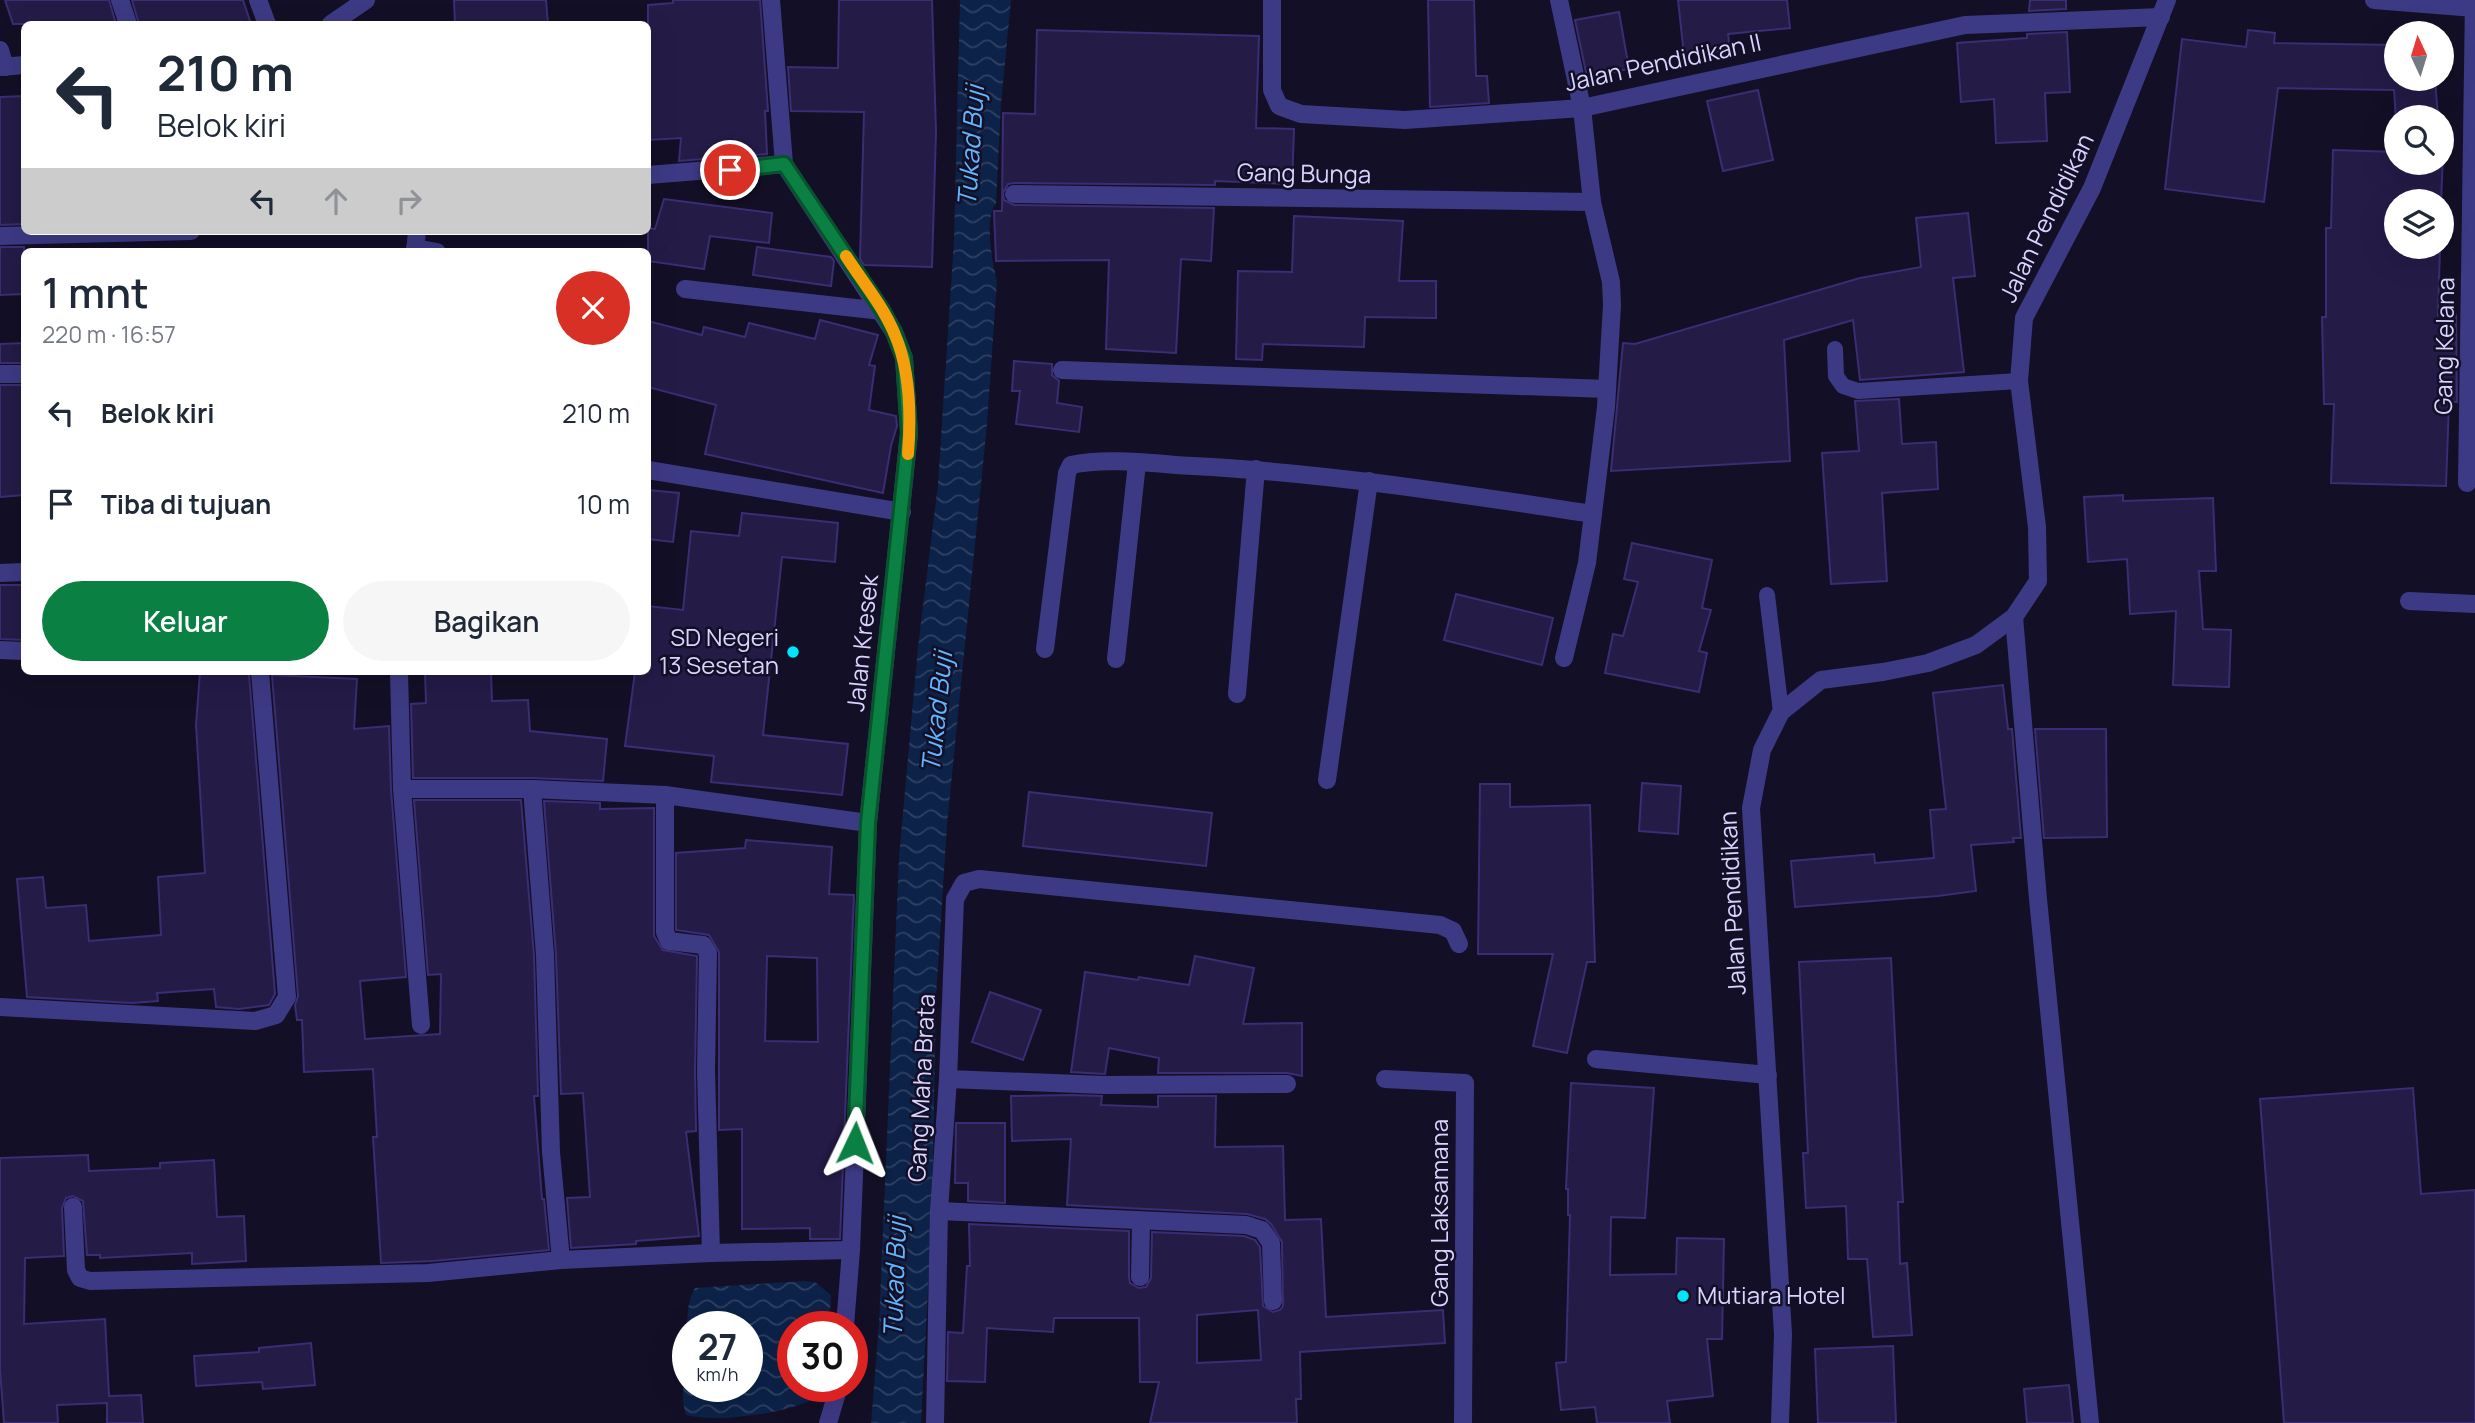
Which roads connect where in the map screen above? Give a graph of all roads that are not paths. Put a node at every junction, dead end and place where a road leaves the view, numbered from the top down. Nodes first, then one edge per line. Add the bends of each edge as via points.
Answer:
1 (120, 0) edge
2 (258, 0) edge
3 (366, 0) edge
4 (771, 0) edge
5 (1272, 0) edge
6 (1559, 0) edge
7 (2374, 0) edge
8 (2474, 4) edge
9 (2164, 8) edge
10 (127, 21) edge
11 (266, 21) edge
12 (335, 21) edge
13 (2, 61) edge
14 (21, 64) edge
15 (1582, 108) junction
16 (784, 164) junction
17 (651, 175) edge
18 (1014, 194) dead end
19 (1592, 202) junction
20 (38, 235) edge
21 (0, 236) edge
22 (685, 289) dead end
23 (882, 310) junction
24 (1835, 349) dead end
25 (1062, 370) dead end
26 (0, 373) edge
27 (21, 374) edge
28 (2019, 380) junction
29 (1607, 388) junction
30 (1137, 463) junction
31 (1256, 469) junction
32 (651, 470) edge
33 (1369, 481) junction
34 (2467, 483) dead end
35 (902, 512) junction
36 (1593, 513) junction
37 (21, 572) edge
38 (0, 573) edge
39 (1767, 594) dead end
40 (2409, 601) dead end
41 (2475, 604) edge
42 (2014, 617) junction
43 (1045, 649) dead end
44 (0, 650) edge
45 (21, 651) edge
46 (1564, 658) dead end
47 (1116, 659) dead end
48 (260, 675) edge
49 (399, 675) edge
50 (1237, 694) dead end
51 (1781, 712) junction
52 (1327, 780) dead end
53 (402, 789) junction
54 (532, 789) junction
55 (665, 795) junction
56 (868, 823) junction
57 (1459, 944) dead end
58 (0, 1007) edge
59 (421, 1025) dead end
60 (1596, 1059) dead end
61 (1768, 1076) junction
62 (948, 1079) junction
63 (1385, 1079) dead end
64 (1287, 1084) dead end
65 (73, 1207) dead end
66 (939, 1211) junction
67 (1141, 1222) junction
68 (850, 1250) junction
69 (711, 1253) junction
70 (561, 1261) junction
71 (1140, 1277) dead end
72 (1273, 1301) dead end
73 (846, 1311) edge
74 (834, 1402) edge
75 (828, 1423) edge
76 (935, 1423) edge
77 (1463, 1423) edge
78 (1780, 1423) edge
79 (2090, 1423) edge

1 - 10 street
2 - 11 street
3 - 12 street
4 - 16 street, Jalan Kresek
5 - 15 street, Jalan Pendidikan II via 1272,90 1279,106 1301,114 1405,120
6 - 15 street
7 - 8 street
8 - 34 street, Gang Kelana
9 - 15 street, Jalan Pendidikan II via 1965,25
9 - 28 street, Jalan Pendidikan via 2092,188 2024,318
13 - 14 street
15 - 19 street
16 - 17 street
16 - 23 street, Jalan Kresek
18 - 19 street, Gang Bunga
19 - 29 street via 1611,282
20 - 21 street
22 - 23 street
23 - 35 street, Jalan Kresek via 904,358 909,433
24 - 28 lane via 1836,376 1843,386 1858,391
25 - 29 street
26 - 27 street
28 - 42 street, Jalan Pendidikan via 2037,527 2038,581
29 - 36 street
30 - 31 street
30 - 43 street via 1082,463 1072,465 1067,473
30 - 47 street
31 - 33 street
31 - 50 street
32 - 35 street
33 - 36 street
33 - 52 street
35 - 56 street, Jalan Kresek
36 - 46 street via 1587,564
37 - 38 street
39 - 51 lane
40 - 41 street
42 - 51 street, Jalan Pendidikan via 1976,645 1928,663 1821,680
42 - 79 street
44 - 45 street
48 - 58 street via 287,997 276,1015 255,1021
49 - 53 street
51 - 61 street, Jalan Pendidikan via 1762,750 1751,808
53 - 54 street
53 - 59 street
54 - 55 street
54 - 70 street
55 - 56 street
55 - 69 street via 665,932 669,940 703,944 708,953
56 - 68 street, Jalan Kresek
57 - 62 street, Gang Maha Brata via 1453,932 1440,925 979,880 964,883 955,899
60 - 61 street
61 - 78 street, Jalan Pendidikan via 1783,1334
62 - 64 street via 1104,1085
62 - 66 street, Gang Maha Brata
63 - 77 street, Gang Laksamana via 1465,1083
65 - 70 street via 76,1270 80,1278 90,1281 428,1273
66 - 67 street
66 - 76 street, Gang Maha Brata
67 - 71 street
67 - 72 street via 1246,1225 1262,1230 1271,1243
68 - 69 street
68 - 73 street, Jalan Kresek
69 - 70 street
74 - 75 street

